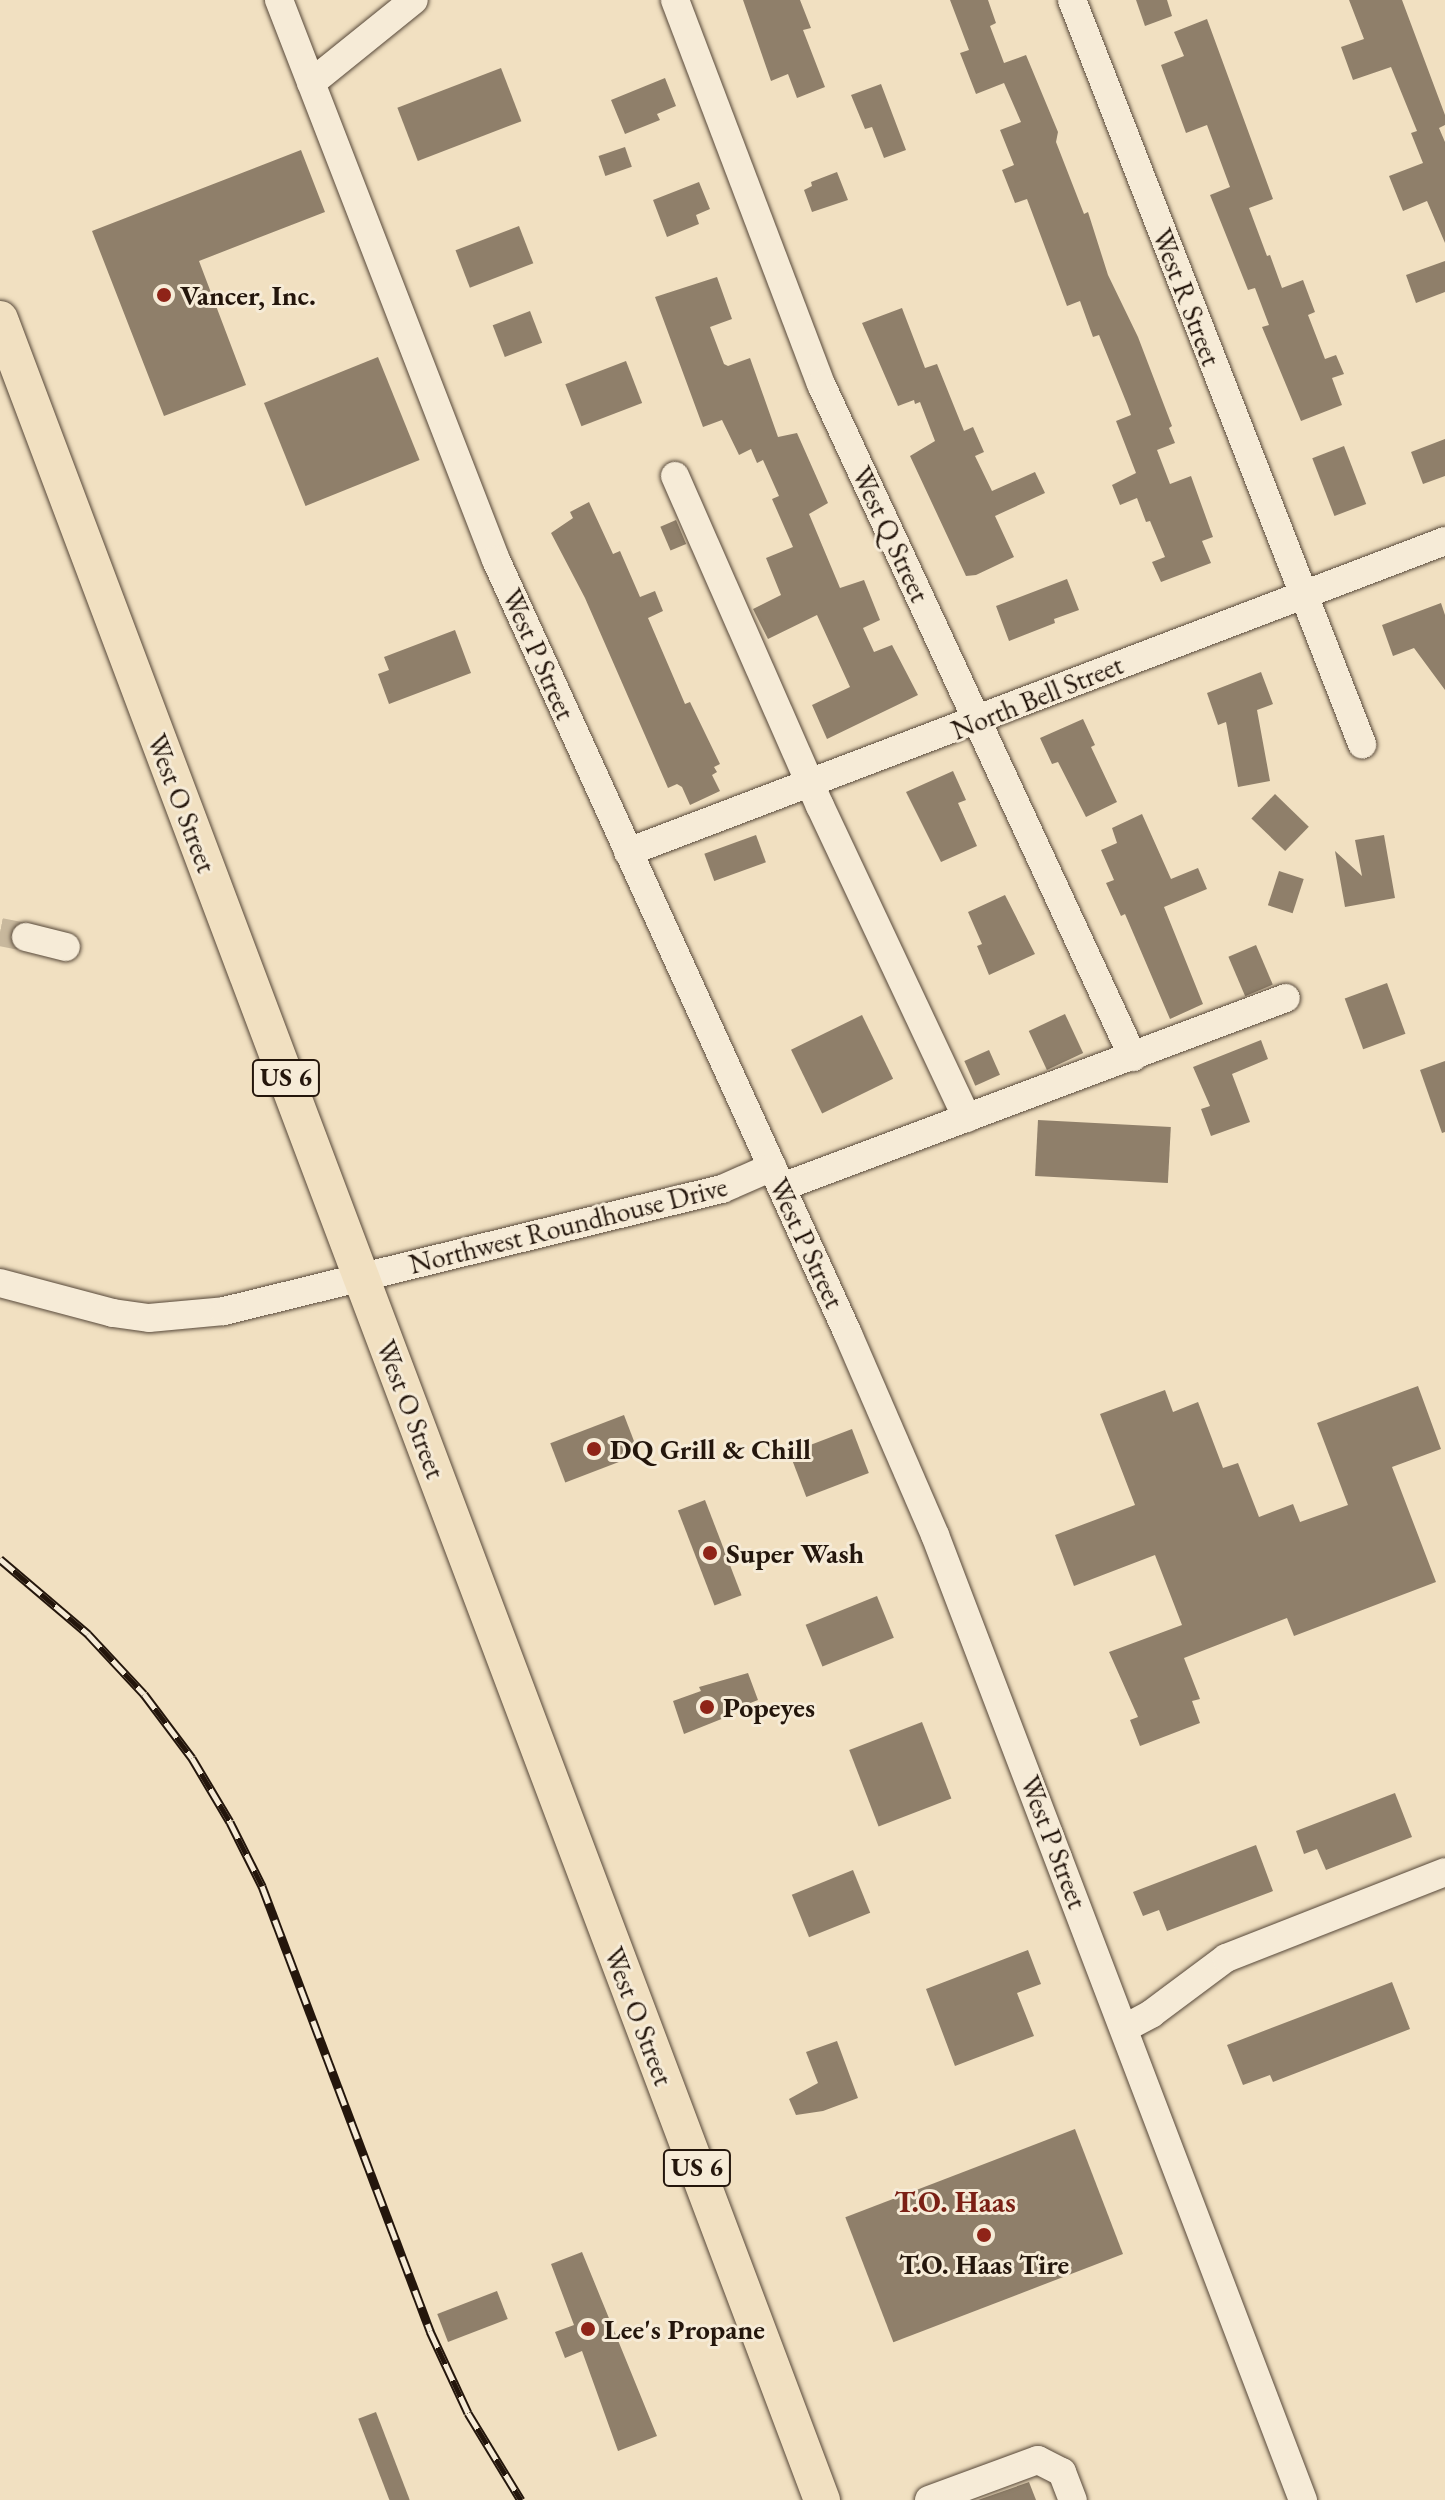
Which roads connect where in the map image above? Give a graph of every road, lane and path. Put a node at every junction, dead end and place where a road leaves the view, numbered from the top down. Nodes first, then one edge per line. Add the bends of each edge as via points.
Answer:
1 (279, 0) edge
2 (414, 0) edge
3 (675, 0) edge
4 (1072, 0) edge
5 (311, 83) junction
6 (0, 319) edge
7 (675, 476) dead end
8 (1445, 541) edge
9 (1302, 594) junction
10 (978, 719) junction
11 (1362, 744) dead end
12 (811, 784) junction
13 (628, 852) junction
14 (26, 937) tunnel mouth
15 (66, 947) dead end
16 (1286, 998) dead end
17 (1133, 1057) junction
18 (967, 1118) junction
19 (777, 1177) junction
20 (362, 1278) junction
21 (0, 1283) edge
22 (1445, 1872) edge
23 (1125, 2028) junction
24 (822, 2500) edge
25 (929, 2500) edge
26 (1073, 2500) edge
27 (1303, 2500) edge

1 - 5 street, West P Street
2 - 5 street
3 - 10 street, West Q Street via 821,384
4 - 9 street, West R Street
5 - 13 street, West P Street via 496,560
6 - 20 main road, West O Street / US 6
7 - 12 street
8 - 9 street, North Bell Street
9 - 10 street, North Bell Street
9 - 11 street, West R Street
10 - 12 street, North Bell Street
10 - 17 street, West Q Street
12 - 13 street, North Bell Street
12 - 18 street
13 - 19 street, West P Street
14 - 15 street
16 - 17 street, Northwest Roundhouse Drive
17 - 18 street, Northwest Roundhouse Drive
18 - 19 street, Northwest Roundhouse Drive
19 - 20 street, Northwest Roundhouse Drive
19 - 23 street, West P Street via 935,1535
20 - 21 street, Northwest Roundhouse Drive via 224,1311 149,1318 75,1305
20 - 24 main road, West O Street / US 6
22 - 23 street via 1226,1958
23 - 27 street, West P Street
25 - 26 street via 1038,2460 1062,2472

